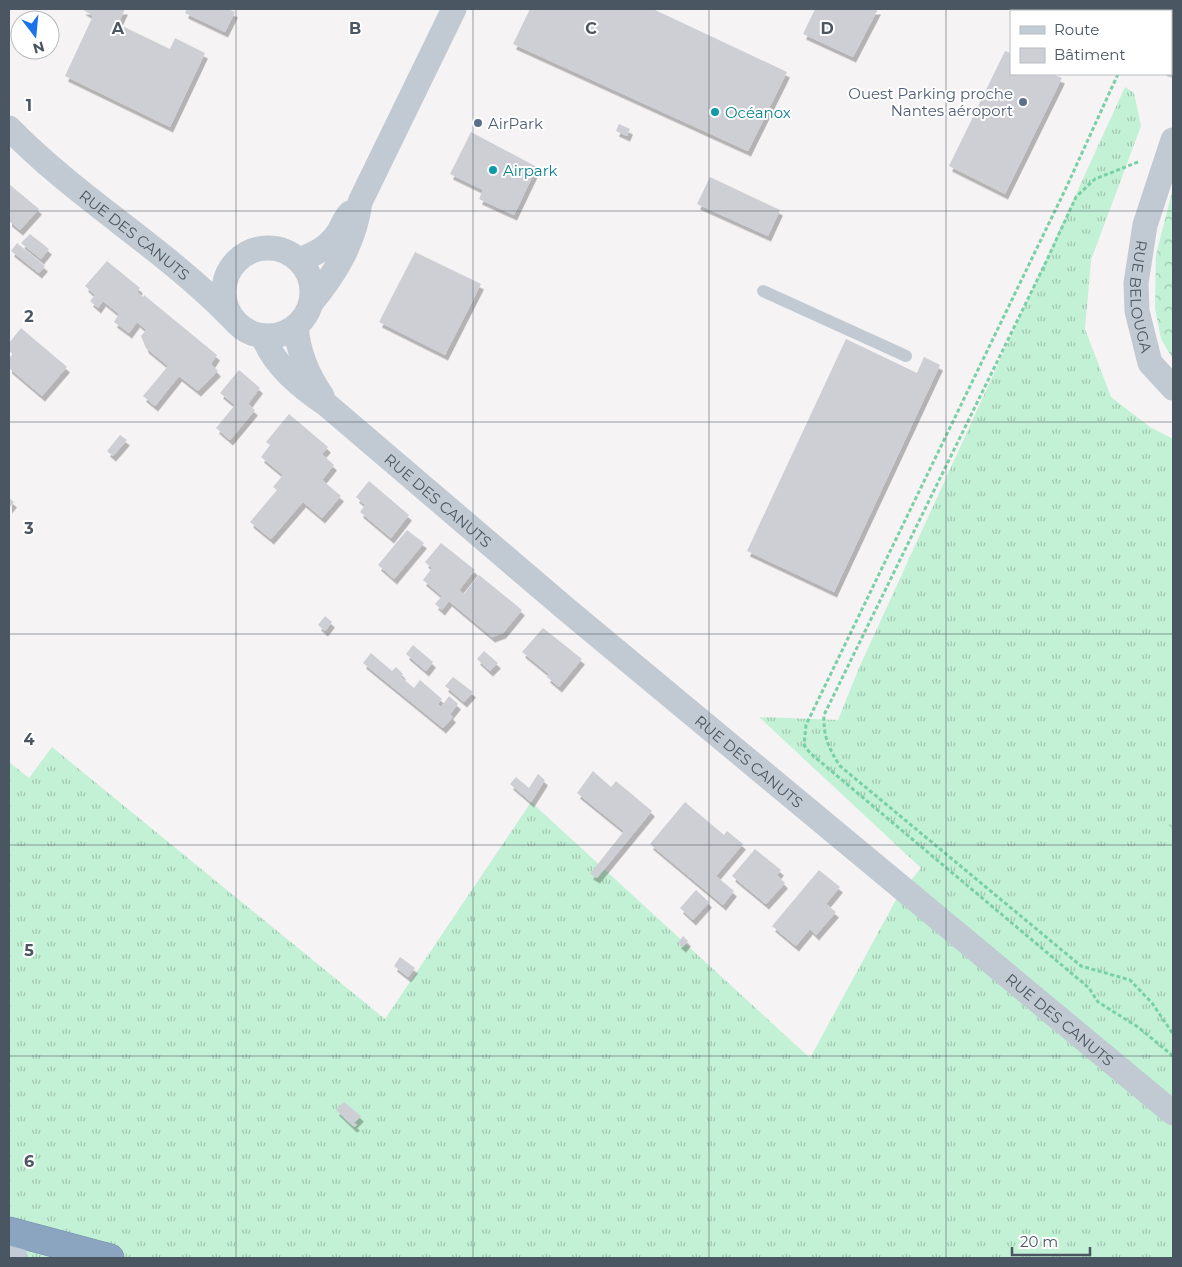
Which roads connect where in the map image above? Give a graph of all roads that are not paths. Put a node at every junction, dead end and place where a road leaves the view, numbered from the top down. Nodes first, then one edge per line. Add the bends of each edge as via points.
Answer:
1 (454, 9) edge
2 (9, 128) edge
3 (9, 143) edge
4 (1172, 144) edge
5 (34, 154) junction
6 (360, 202) junction
7 (299, 260) junction
8 (763, 291) dead end
9 (311, 303) junction
10 (232, 318) junction
11 (296, 326) junction
12 (263, 336) junction
13 (906, 356) dead end
14 (1173, 388) edge
15 (327, 405) junction
16 (1173, 1113) edge
17 (9, 1231) edge
18 (9, 1249) edge
19 (14, 1258) edge
20 (110, 1258) edge

1 - 6 street
2 - 5 street, RUE DES CANUTS
3 - 5 street, RUE DES CANUTS
4 - 14 street, RUE BELOUGA via 1145,225 1136,283 1137,311 1150,363
5 - 10 street, RUE DES CANUTS via 184,273
6 - 7 street via 327,246
6 - 9 street via 358,222 351,240 331,280
7 - 9 street via 311,280
7 - 10 street via 290,253 266,247 243,254 234,262 224,284 224,301
8 - 13 lane
9 - 11 street via 303,320
10 - 12 street via 246,330
11 - 12 street via 275,336
11 - 15 street, RUE DES CANUTS via 311,380
12 - 15 street, RUE DES CANUTS via 268,349 301,387
15 - 16 street, RUE DES CANUTS via 573,615
17 - 20 highway
18 - 19 street

